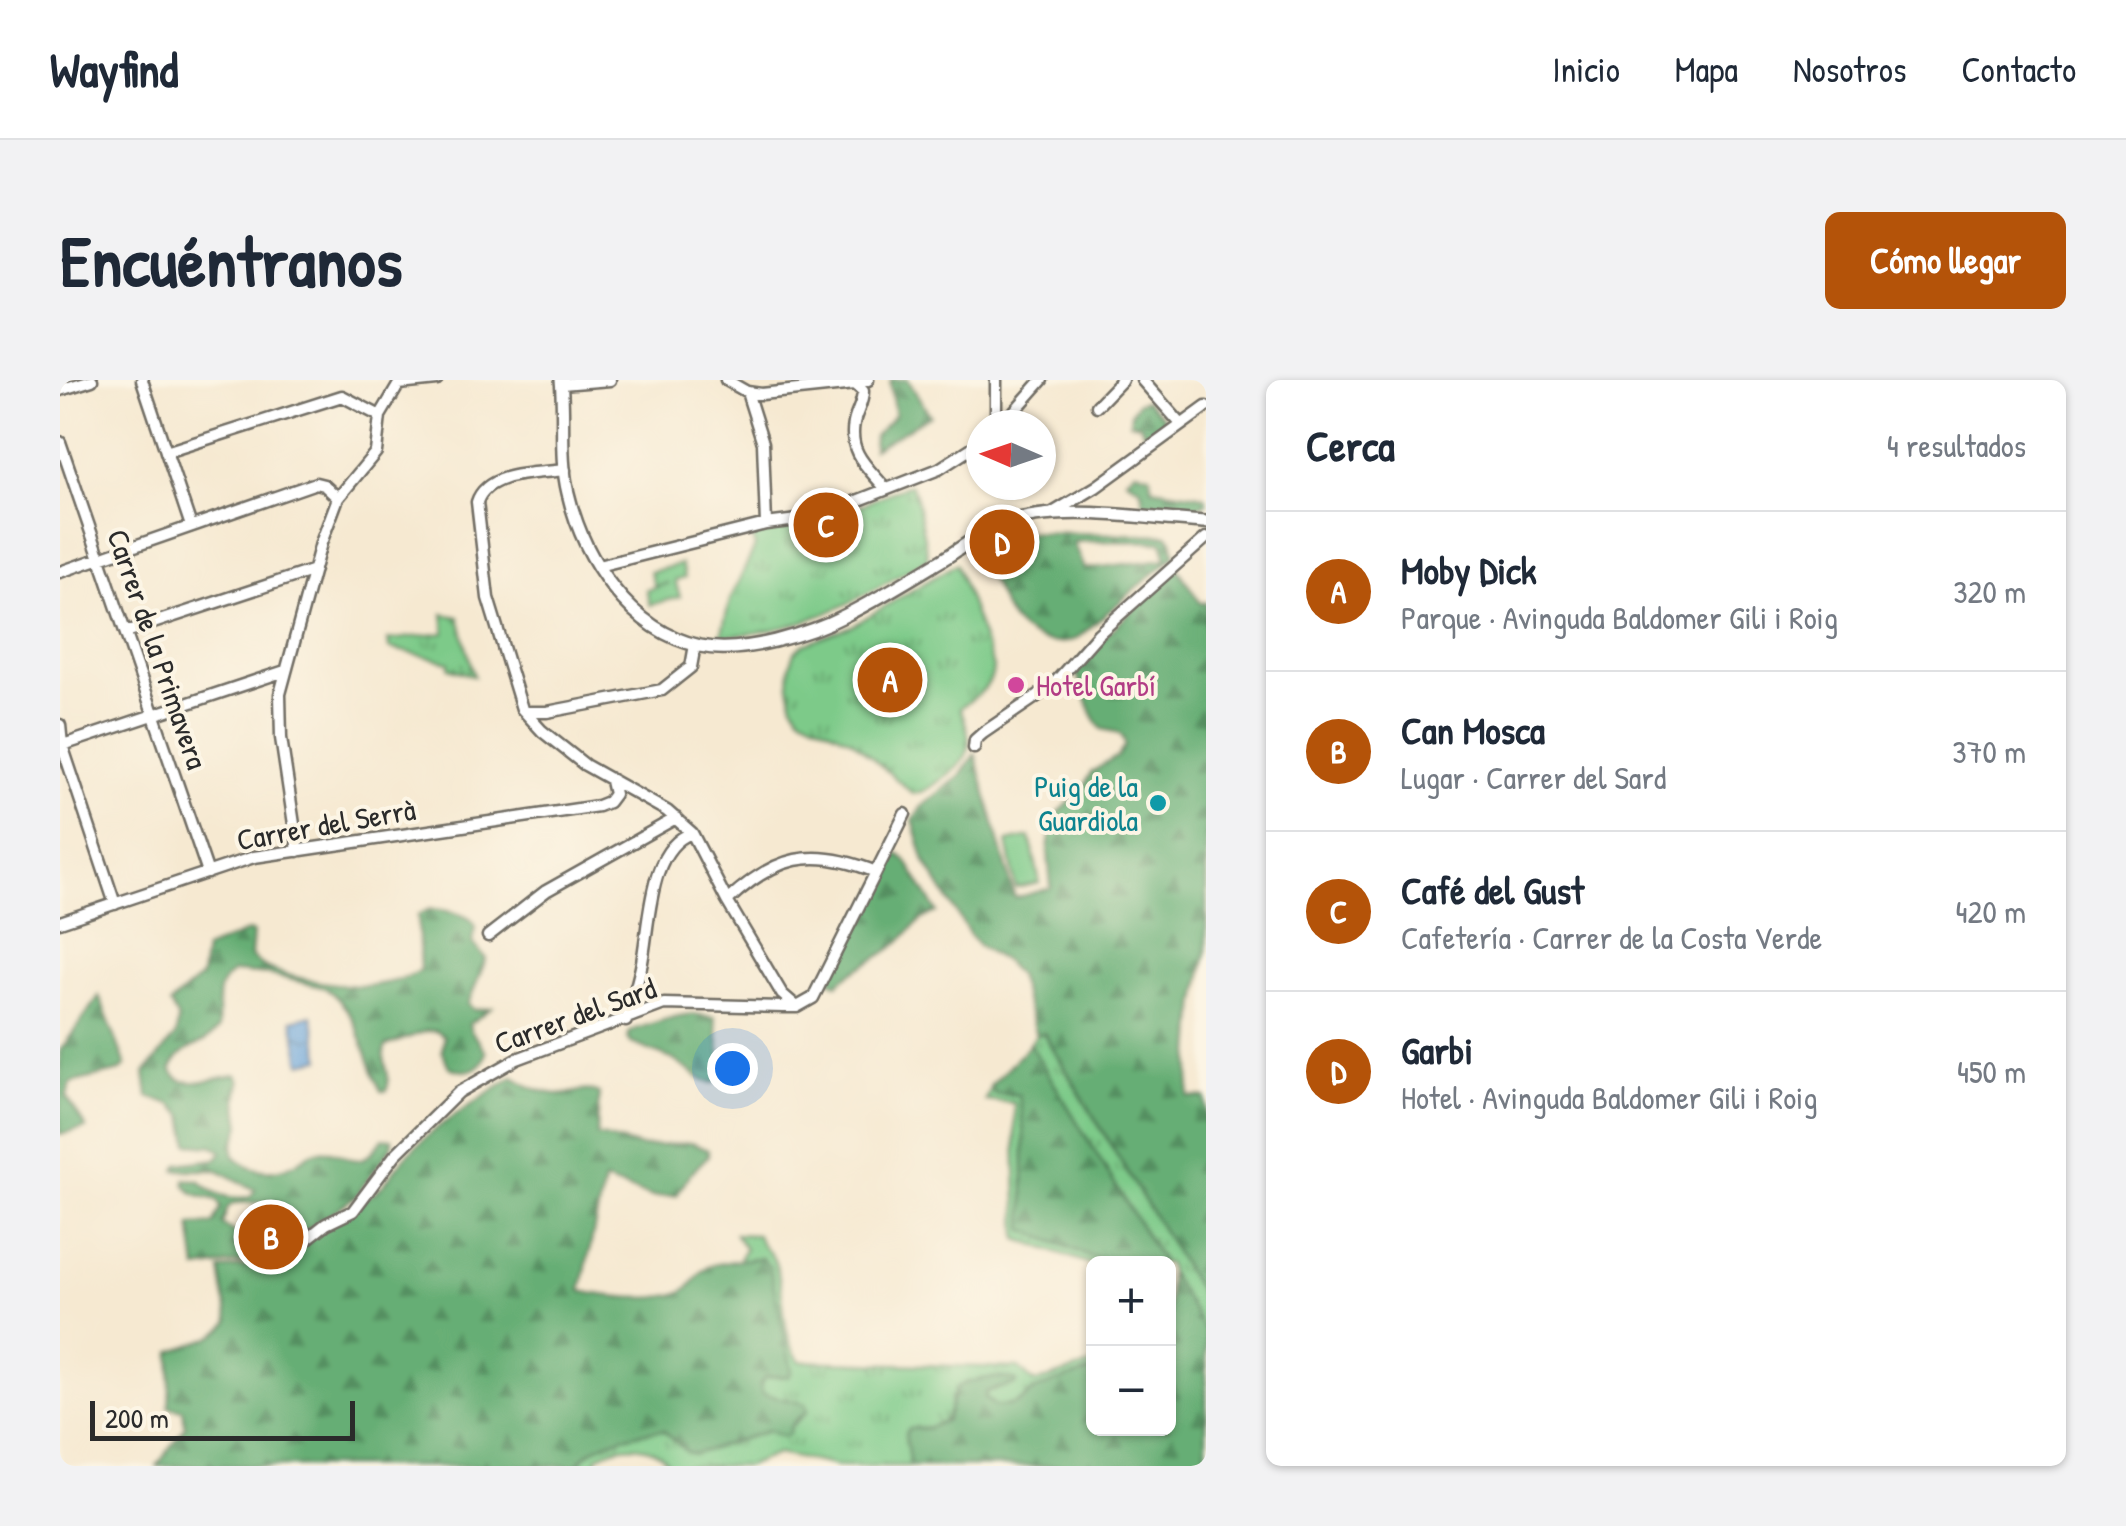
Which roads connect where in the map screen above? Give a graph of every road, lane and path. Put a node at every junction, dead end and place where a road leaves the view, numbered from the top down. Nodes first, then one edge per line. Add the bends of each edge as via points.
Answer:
1 (92, 380) edge
2 (142, 380) edge
3 (437, 380) edge
4 (610, 380) edge
5 (726, 380) edge
6 (868, 380) edge
7 (996, 380) edge
8 (1042, 380) edge
9 (1122, 380) edge
10 (1142, 380) edge
11 (1162, 380) edge
12 (562, 382) edge
13 (854, 384) junction
14 (60, 390) edge
15 (1151, 390) junction
16 (747, 392) junction
17 (1097, 406) dead end
18 (1206, 407) edge
19 (996, 410) edge
20 (1015, 410) edge
21 (380, 416) junction
22 (1181, 424) junction
23 (60, 442) edge
24 (966, 451) edge
25 (166, 452) junction
26 (565, 470) junction
27 (885, 488) junction
28 (338, 498) junction
29 (1049, 515) junction
30 (1206, 522) edge
31 (766, 524) junction
32 (191, 526) junction
33 (1206, 538) edge
34 (100, 558) junction
35 (598, 566) junction
36 (314, 570) junction
37 (60, 572) edge
38 (126, 632) junction
39 (695, 645) junction
40 (285, 671) junction
41 (524, 712) junction
42 (547, 712) junction
43 (154, 714) junction
44 (60, 725) edge
45 (542, 730) junction
46 (61, 745) edge
47 (974, 748) dead end
48 (611, 780) junction
49 (648, 800) junction
50 (608, 802) junction
51 (905, 814) dead end
52 (676, 818) junction
53 (692, 833) junction
54 (298, 851) junction
55 (876, 872) junction
56 (208, 873) junction
57 (727, 901) junction
58 (114, 904) junction
59 (60, 922) edge
60 (488, 936) dead end
61 (797, 1007) junction
62 (626, 1021) junction
63 (280, 1260) dead end

1 - 14 street
2 - 25 street
3 - 21 street via 399,384
4 - 12 street
5 - 16 street
6 - 13 street
7 - 19 street
8 - 20 street
9 - 17 street
10 - 15 street
11 - 15 street
12 - 26 street
13 - 16 street
13 - 27 street via 863,392 854,424 857,455
15 - 22 street
16 - 31 street via 763,443
18 - 22 street
21 - 25 street via 342,396
21 - 28 street via 376,452
22 - 29 street
23 - 34 street, Carrer de la Primavera
24 - 27 street
25 - 32 street
26 - 35 street via 576,521
26 - 41 street via 495,481 478,502 488,598
27 - 31 street via 813,518
28 - 32 street via 316,483
28 - 36 street
29 - 30 street
29 - 39 street via 991,529 809,631 745,645
31 - 35 street
32 - 34 street
33 - 47 street via 1098,634 1052,686 983,733
34 - 37 street
34 - 38 street, Carrer de la Primavera
35 - 39 street via 632,609
36 - 38 street
36 - 40 street
38 - 43 street, Carrer de la Primavera
39 - 42 street via 691,667 662,690
40 - 43 street
40 - 54 street via 279,707
41 - 42 street
41 - 45 street
42 - 45 street
43 - 46 street
43 - 56 street, Carrer de la Primavera
44 - 46 street
45 - 48 street
46 - 58 street
48 - 49 street
48 - 50 street
49 - 50 street, Carrer del Serrà
49 - 52 street
50 - 54 street, Carrer del Serrà
51 - 55 street
52 - 53 street
52 - 60 street via 546,890
53 - 57 street
53 - 62 street via 664,857
54 - 56 street, Carrer del Serrà
55 - 57 street via 798,858 753,876
55 - 61 street via 813,998
56 - 58 street, Carrer del Serrà
57 - 61 street via 782,994
58 - 59 street, Carrer del Serrà
61 - 62 street, Carrer del Sard via 674,1004
62 - 63 street, Carrer del Sard via 517,1060 459,1092 396,1155 353,1211

